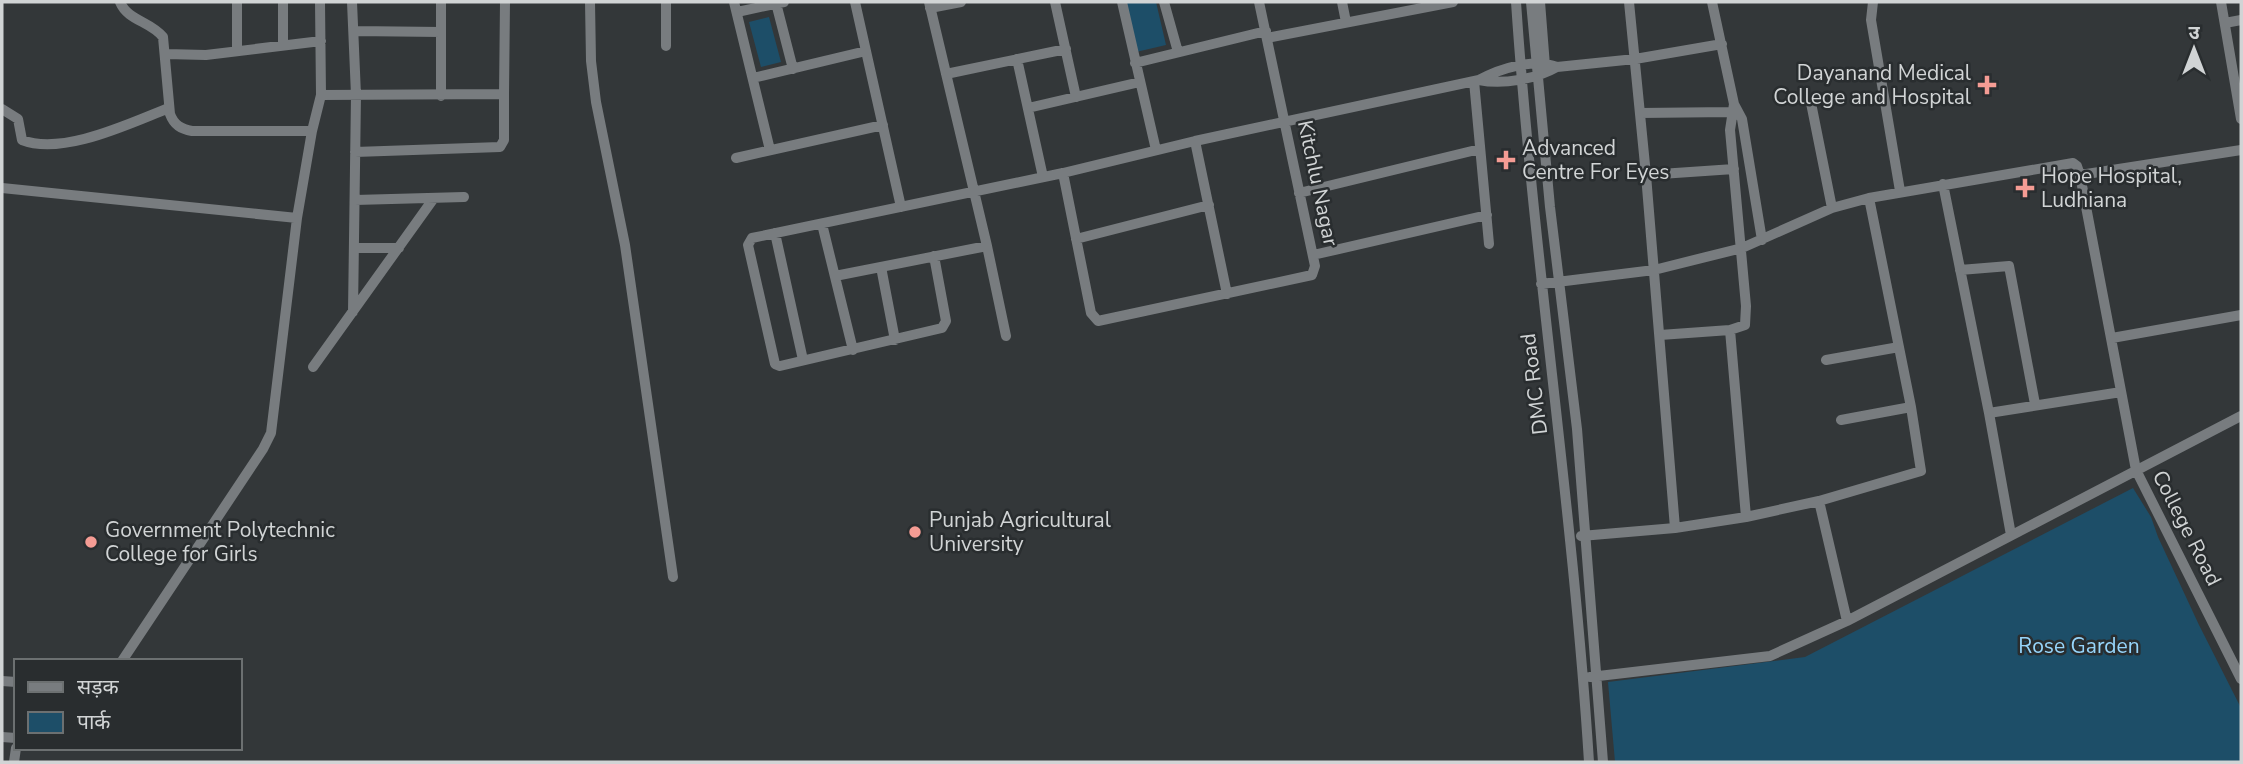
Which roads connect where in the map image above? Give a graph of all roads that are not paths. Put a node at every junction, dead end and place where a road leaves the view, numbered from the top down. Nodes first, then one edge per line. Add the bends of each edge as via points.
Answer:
1 (120, 2) edge
2 (237, 2) edge
3 (283, 2) edge
4 (320, 2) edge
5 (352, 2) edge
6 (441, 2) edge
7 (505, 2) edge
8 (590, 2) edge
9 (666, 2) edge
10 (855, 2) edge
11 (961, 2) edge
12 (1055, 2) edge
13 (1122, 2) edge
14 (1164, 2) edge
15 (1259, 2) edge
16 (1342, 2) edge
17 (1453, 2) edge
18 (1516, 2) edge
19 (1531, 2) edge
20 (1540, 2) edge
21 (1629, 2) edge
22 (1712, 2) edge
23 (1873, 2) edge
24 (2221, 2) edge
25 (780, 3) edge
26 (929, 5) edge
27 (735, 7) edge
28 (2241, 20) edge
29 (1346, 22) junction
30 (2225, 23) junction
31 (354, 30) junction
32 (441, 32) junction
33 (1266, 34) junction
34 (321, 41) junction
35 (1721, 44) junction
36 (283, 45) junction
37 (666, 46) dead end
38 (1066, 49) junction
39 (237, 51) junction
40 (866, 51) junction
41 (1178, 52) junction
42 (166, 54) junction
43 (1017, 59) junction
44 (1635, 59) junction
45 (1135, 63) junction
46 (1520, 66) junction
47 (793, 69) junction
48 (1541, 69) junction
49 (946, 74) junction
50 (753, 78) junction
51 (1521, 79) junction
52 (1477, 81) junction
53 (1140, 82) junction
54 (504, 94) junction
55 (321, 95) junction
56 (356, 95) junction
57 (441, 96) junction
58 (1076, 97) junction
59 (1811, 103) dead end
60 (169, 108) junction
61 (1028, 108) junction
62 (1733, 108) junction
63 (2, 109) edge
64 (1640, 113) junction
65 (2241, 119) edge
66 (1285, 122) junction
67 (883, 125) junction
68 (312, 131) junction
69 (1195, 141) junction
70 (1480, 149) junction
71 (771, 150) junction
72 (1156, 150) junction
73 (2241, 150) edge
74 (355, 152) junction
75 (736, 158) dead end
76 (1734, 169) junction
77 (1063, 173) junction
78 (2080, 175) junction
79 (1646, 176) junction
80 (1043, 177) junction
81 (1943, 184) junction
82 (2, 188) edge
83 (1900, 191) junction
84 (974, 192) junction
85 (1299, 193) junction
86 (464, 197) dead end
87 (434, 198) junction
88 (1869, 198) junction
89 (355, 200) junction
90 (1209, 205) junction
91 (901, 206) junction
92 (1832, 208) junction
93 (1486, 215) junction
94 (297, 218) junction
95 (822, 224) junction
96 (775, 233) junction
97 (1076, 239) junction
98 (1762, 240) junction
99 (1489, 244) dead end
100 (987, 246) junction
101 (354, 248) junction
102 (399, 248) junction
103 (1742, 248) junction
104 (1313, 255) junction
105 (934, 256) junction
106 (881, 267) junction
107 (1654, 270) junction
108 (1960, 271) junction
109 (835, 276) junction
110 (1558, 281) junction
111 (1541, 284) junction
112 (1227, 294) junction
113 (353, 312) junction
114 (2241, 315) edge
115 (1730, 330) junction
116 (1660, 335) junction
117 (1006, 336) dead end
118 (2112, 338) junction
119 (895, 340) junction
120 (1899, 347) junction
121 (853, 349) junction
122 (803, 360) junction
123 (1826, 360) dead end
124 (313, 367) dead end
125 (2121, 391) junction
126 (2035, 404) junction
127 (1911, 407) junction
128 (1989, 413) junction
129 (2241, 416) edge
130 (1841, 420) dead end
131 (2136, 470) junction
132 (1819, 501) junction
133 (1746, 517) junction
134 (1675, 527) junction
135 (2011, 535) junction
136 (1585, 536) junction
137 (1571, 537) junction
138 (673, 577) dead end
139 (1847, 621) junction
140 (123, 659) edge
141 (1596, 676) junction
142 (1583, 677) junction
143 (2241, 679) edge
144 (1589, 762) edge
145 (1603, 762) edge

1 - 42 street via 130,16 159,32
2 - 39 street
3 - 36 street
4 - 34 street
5 - 31 street
6 - 32 street
7 - 54 street
8 - 138 street via 593,83 625,245
9 - 37 street
10 - 40 street
11 - 26 street
12 - 38 street
13 - 45 street
14 - 41 street
15 - 33 street, Kitchlu Nagar
16 - 29 street
17 - 29 street
18 - 46 street, DMC Road
19 - 48 street
20 - 48 street
21 - 44 street
22 - 35 street
23 - 83 street via 1871,20
24 - 30 street
25 - 27 street
25 - 47 street
26 - 49 street
27 - 50 street
28 - 30 street
29 - 33 street
30 - 65 street
31 - 32 street
31 - 56 street
32 - 57 street
33 - 41 street
33 - 66 street, Kitchlu Nagar
34 - 36 street
34 - 55 street
35 - 44 street
35 - 62 street
36 - 39 street
38 - 43 street
38 - 58 street
39 - 42 street
40 - 47 street
40 - 67 street
41 - 45 street
42 - 60 street
43 - 49 street
43 - 61 street
44 - 48 street
44 - 64 street
45 - 53 street
46 - 48 street
46 - 51 street, DMC Road
46 - 52 street
47 - 50 street
48 - 51 street
48 - 110 street
49 - 84 street
50 - 71 street
51 - 52 street
51 - 111 street, DMC Road
52 - 66 street
52 - 70 street
53 - 58 street
53 - 72 street
54 - 57 street
54 - 74 street via 500,147
55 - 56 street
55 - 68 street
56 - 57 street
56 - 74 street
58 - 61 street
59 - 92 street
60 - 63 street via 117,128 46,145 22,140 19,119
60 - 68 street via 183,130
61 - 80 street
62 - 64 street
62 - 76 street
62 - 98 street via 1742,119
64 - 79 street
66 - 69 street
66 - 85 street, Kitchlu Nagar
67 - 71 street
67 - 91 street
68 - 94 street
69 - 72 street
69 - 90 street
70 - 85 street
70 - 93 street
71 - 75 street
72 - 77 street
73 - 78 street
74 - 89 street
76 - 79 street
76 - 103 street
77 - 80 street
77 - 97 street
78 - 81 street via 2077,166 2067,163
78 - 118 street, College Road
79 - 107 street
80 - 84 street
81 - 83 street
81 - 108 street
82 - 94 street
83 - 88 street
84 - 91 street
84 - 100 street
85 - 104 street, Kitchlu Nagar
86 - 87 street
87 - 89 street
87 - 102 street
88 - 92 street
88 - 120 street
89 - 101 street
90 - 97 street
90 - 112 street
91 - 95 street
92 - 98 street
93 - 99 street
93 - 104 street
94 - 140 street via 269,440
95 - 96 street
95 - 109 street
96 - 122 street
96 - 122 street via 750,239 748,245 775,364
97 - 112 street, Kitchlu Nagar via 1098,321
98 - 103 street
100 - 105 street
100 - 117 street
101 - 102 street
101 - 113 street
102 - 113 street
103 - 107 street
103 - 115 street via 1746,321
104 - 112 street, Kitchlu Nagar via 1316,269 1308,277
105 - 106 street
105 - 119 street via 946,324 939,330
106 - 109 street
106 - 119 street
107 - 110 street
107 - 116 street
108 - 126 street via 2009,266
108 - 128 street
109 - 121 street
110 - 111 street
110 - 136 street
111 - 137 street, DMC Road
113 - 124 street
114 - 118 street
115 - 116 street
115 - 133 street
116 - 134 street
118 - 125 street, College Road
119 - 121 street
120 - 123 street
120 - 127 street
121 - 122 street
125 - 126 street
125 - 131 street, College Road
126 - 128 street
127 - 130 street
127 - 132 street via 1921,471
128 - 135 street
129 - 131 street
131 - 135 street
131 - 143 street, College Road
132 - 133 street
132 - 139 street
133 - 134 street
134 - 136 street
135 - 139 street
136 - 137 street
136 - 141 street
137 - 142 street, DMC Road
139 - 141 street via 1770,656
141 - 142 street
141 - 145 street
142 - 144 street, DMC Road

